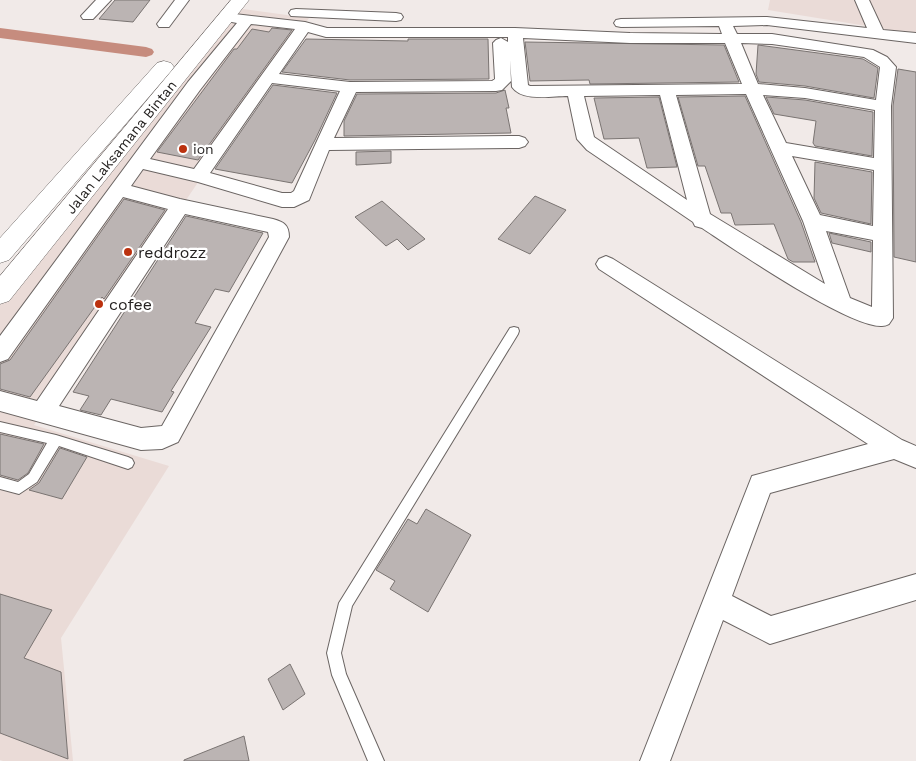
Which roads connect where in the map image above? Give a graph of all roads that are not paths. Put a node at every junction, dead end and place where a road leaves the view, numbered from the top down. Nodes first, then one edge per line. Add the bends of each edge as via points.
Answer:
1 (182, 0) edge
2 (862, 0) edge
3 (86, 1) edge
4 (103, 1) edge
5 (233, 9) edge
6 (88, 16) dead end
7 (409, 18) dead end
8 (428, 18) dead end
9 (723, 21) junction
10 (164, 24) dead end
11 (304, 26) junction
12 (877, 33) junction
13 (508, 34) junction
14 (731, 38) junction
15 (916, 38) edge
16 (268, 78) junction
17 (173, 83) junction
18 (194, 86) junction
19 (350, 87) junction
20 (752, 89) junction
21 (667, 91) junction
22 (574, 92) junction
23 (883, 106) junction
24 (519, 142) dead end
25 (323, 144) junction
26 (780, 148) junction
27 (138, 162) junction
28 (882, 165) junction
29 (198, 176) junction
30 (118, 189) junction
31 (180, 206) junction
32 (702, 221) junction
33 (814, 221) junction
34 (883, 235) junction
35 (0, 254) edge
36 (606, 264) dead end
37 (0, 294) edge
38 (842, 304) junction
39 (514, 331) dead end
40 (0, 354) edge
41 (0, 401) edge
42 (42, 412) junction
43 (0, 427) edge
44 (56, 440) junction
45 (905, 453) edge
46 (128, 463) dead end
47 (0, 483) edge
48 (916, 587) edge
49 (716, 602) junction
50 (376, 761) edge
51 (655, 761) edge

1 - 10 street
2 - 12 street
3 - 4 street
4 - 6 street
5 - 7 street
5 - 11 street
5 - 17 main road, Jalan Laksamana Bintan
5 - 18 street
5 - 35 main road, Jalan Laksamana Bintan via 166,65
8 - 9 street via 620,23
9 - 12 street via 767,21
9 - 14 street
11 - 13 street via 326,32
11 - 16 street
12 - 15 street
13 - 14 street
13 - 19 street via 503,81 496,86
13 - 22 street via 522,89
14 - 20 street
14 - 23 street via 789,40 876,56 888,67
16 - 19 street
16 - 29 street
17 - 18 street
17 - 37 main road, Jalan Laksamana Bintan
18 - 27 street
19 - 25 street
20 - 21 street
20 - 23 street via 805,93
20 - 26 street
21 - 22 street
21 - 32 street
22 - 32 street via 586,139
23 - 28 street
24 - 25 street
25 - 29 street via 302,195 294,200 282,200
26 - 28 street
26 - 33 street
27 - 29 street
27 - 30 street
28 - 34 street
30 - 31 street
30 - 40 street
31 - 42 street
31 - 42 street via 272,226 280,232 170,434 162,438 141,439
32 - 38 street
33 - 34 street
33 - 38 street
34 - 38 street via 884,316 877,320
36 - 45 street
39 - 50 lane via 346,603 334,653 339,676
41 - 42 street
43 - 44 lane
44 - 46 lane
44 - 47 lane via 26,483 19,488
45 - 49 street via 761,484
48 - 49 street via 770,630
49 - 51 street

